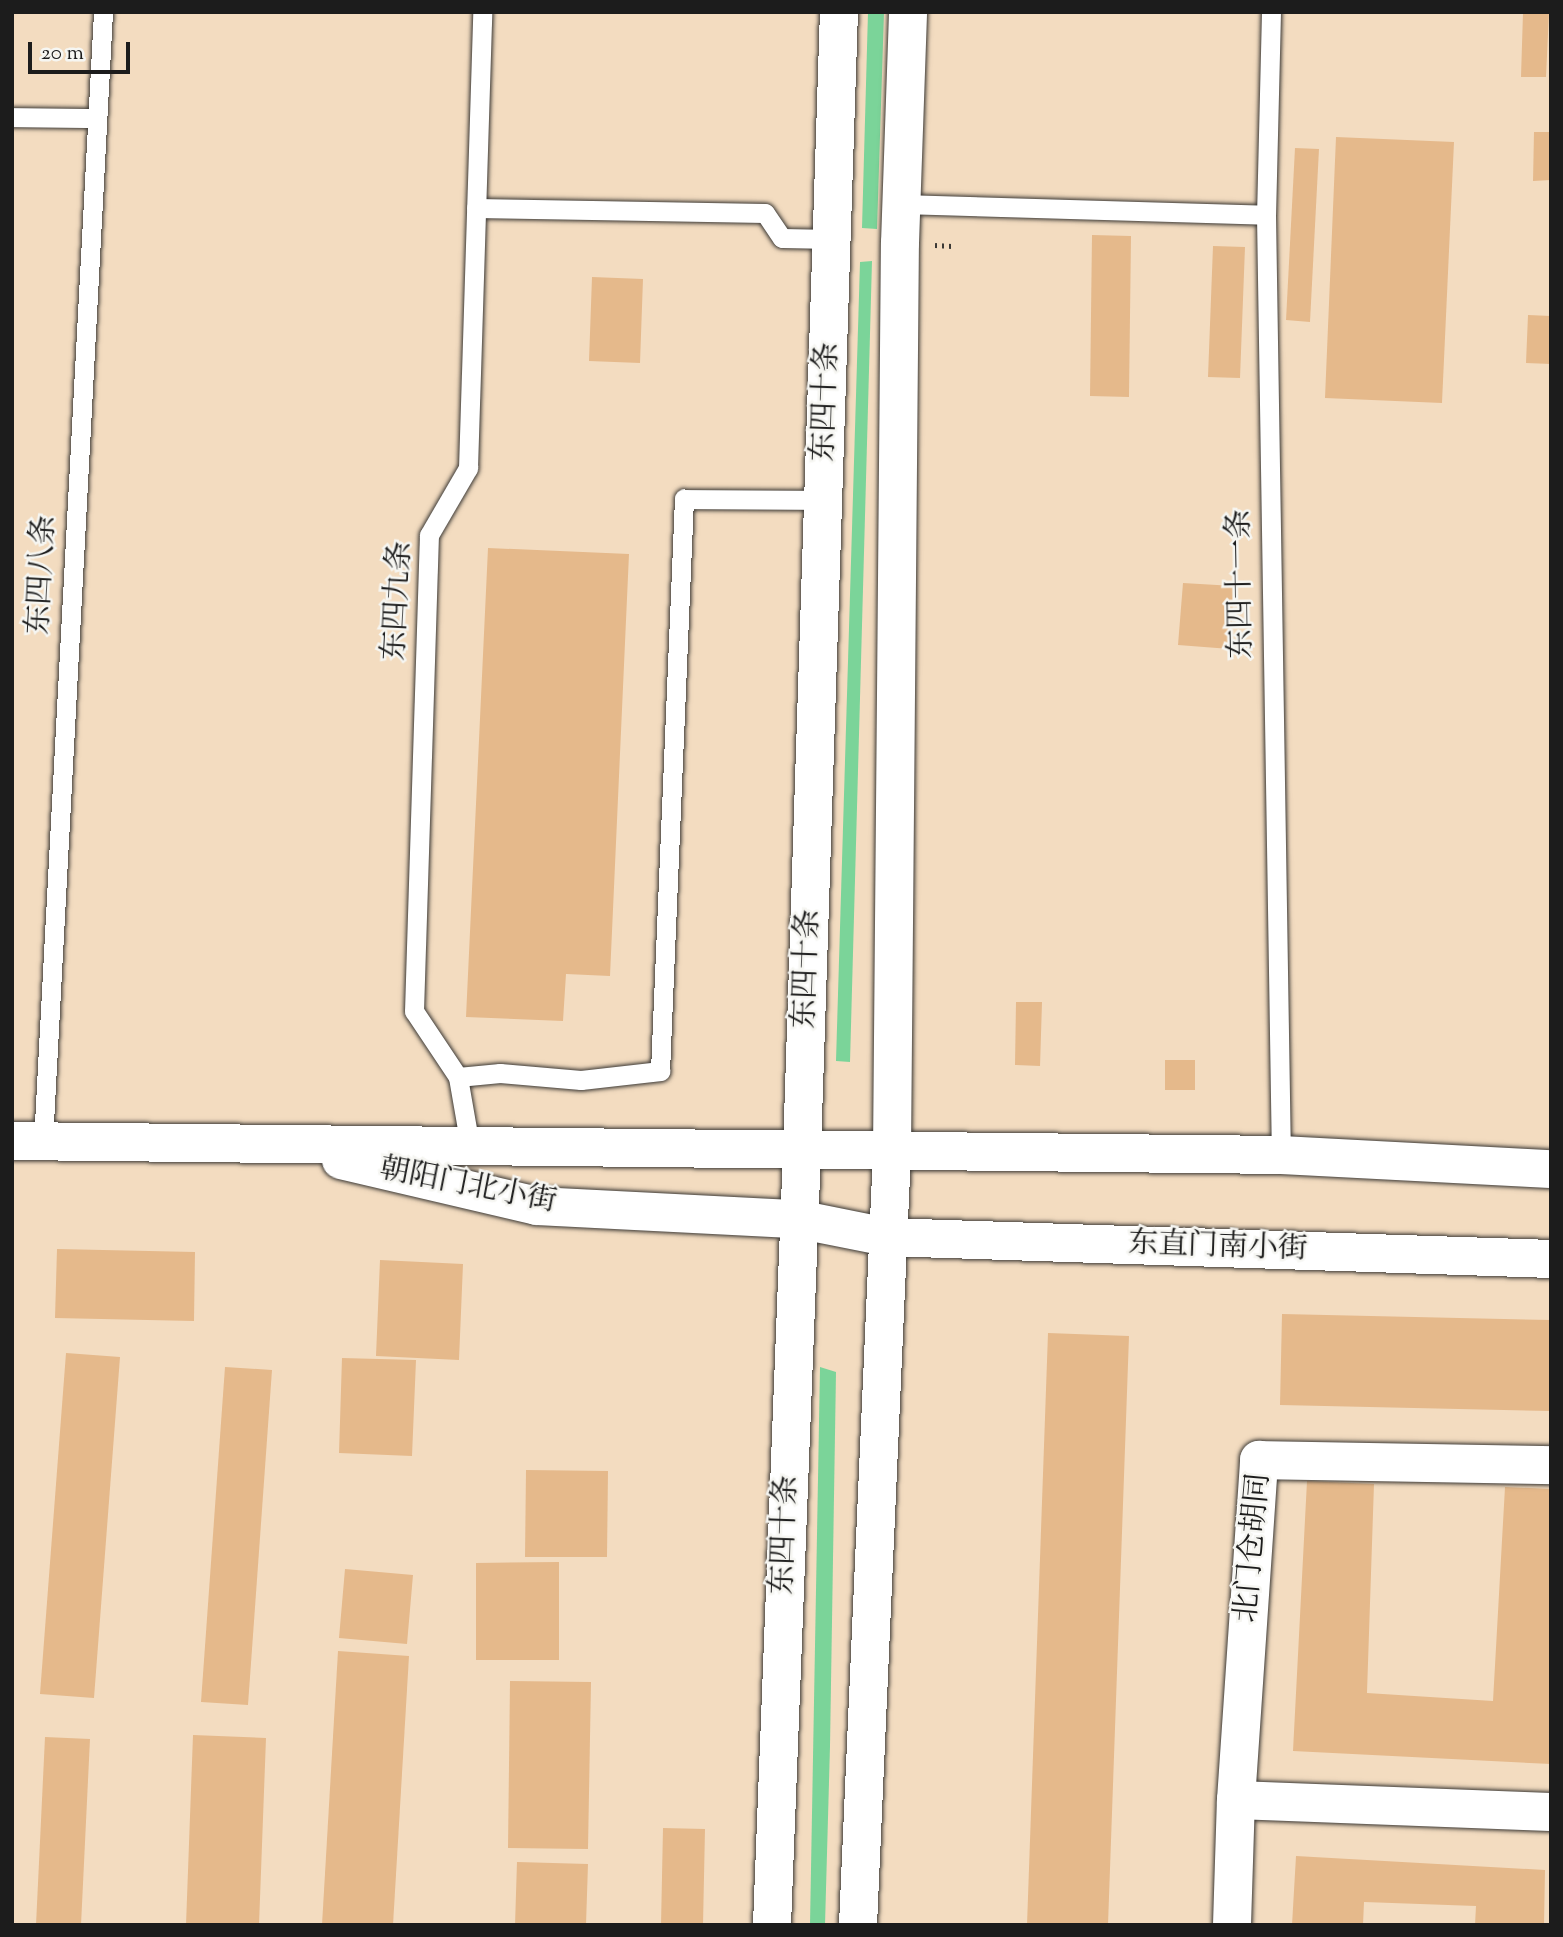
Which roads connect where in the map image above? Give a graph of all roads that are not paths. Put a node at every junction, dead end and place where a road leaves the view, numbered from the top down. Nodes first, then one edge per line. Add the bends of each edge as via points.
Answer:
1 (103, 12) edge
2 (482, 12) edge
3 (839, 12) edge
4 (908, 12) edge
5 (1271, 12) edge
6 (12, 117) edge
7 (97, 118) junction
8 (901, 204) junction
9 (476, 208) junction
10 (1266, 215) junction
11 (833, 239) junction
12 (824, 500) junction
13 (458, 1077) junction
14 (28, 1141) edge
15 (267, 1143) junction
16 (470, 1146) junction
17 (802, 1150) junction
18 (892, 1152) junction
19 (1282, 1155) junction
20 (1551, 1170) edge
21 (797, 1219) junction
22 (886, 1237) junction
23 (1551, 1259) edge
24 (1551, 1465) edge
25 (1236, 1800) junction
26 (1551, 1812) edge
27 (772, 1925) edge
28 (858, 1925) edge
29 (1232, 1925) edge

1 - 7 lane, 东四八条
2 - 9 lane, 东四九条
3 - 11 main road, 东四十条
4 - 8 main road
5 - 10 lane, 东四十一条
6 - 7 lane
7 - 14 lane, 东四八条
8 - 10 lane
8 - 18 main road
9 - 11 lane via 765,212 782,238
9 - 13 lane, 东四九条 via 468,468 429,535 414,1012
10 - 19 lane, 东四十一条
11 - 12 main road, 东四十条
12 - 13 lane via 684,499 660,1070 580,1080 500,1073
12 - 17 main road, 东四十条
13 - 16 lane, 东四九条
14 - 15 main road, 朝阳门北小街
15 - 16 main road, 朝阳门北小街
15 - 21 main road, 朝阳门北小街 via 537,1206
16 - 17 main road, 朝阳门北小街
17 - 18 main road, 朝阳门北小街
17 - 21 main road, 东四十条
18 - 19 main road
18 - 22 main road
19 - 20 main road
21 - 22 main road, 朝阳门北小街
21 - 27 main road, 东四十条
22 - 23 main road, 东直门南小街
22 - 28 main road
24 - 25 main road, 北门仓胡同 via 1259,1460
25 - 26 main road
25 - 29 main road, 北门仓胡同

